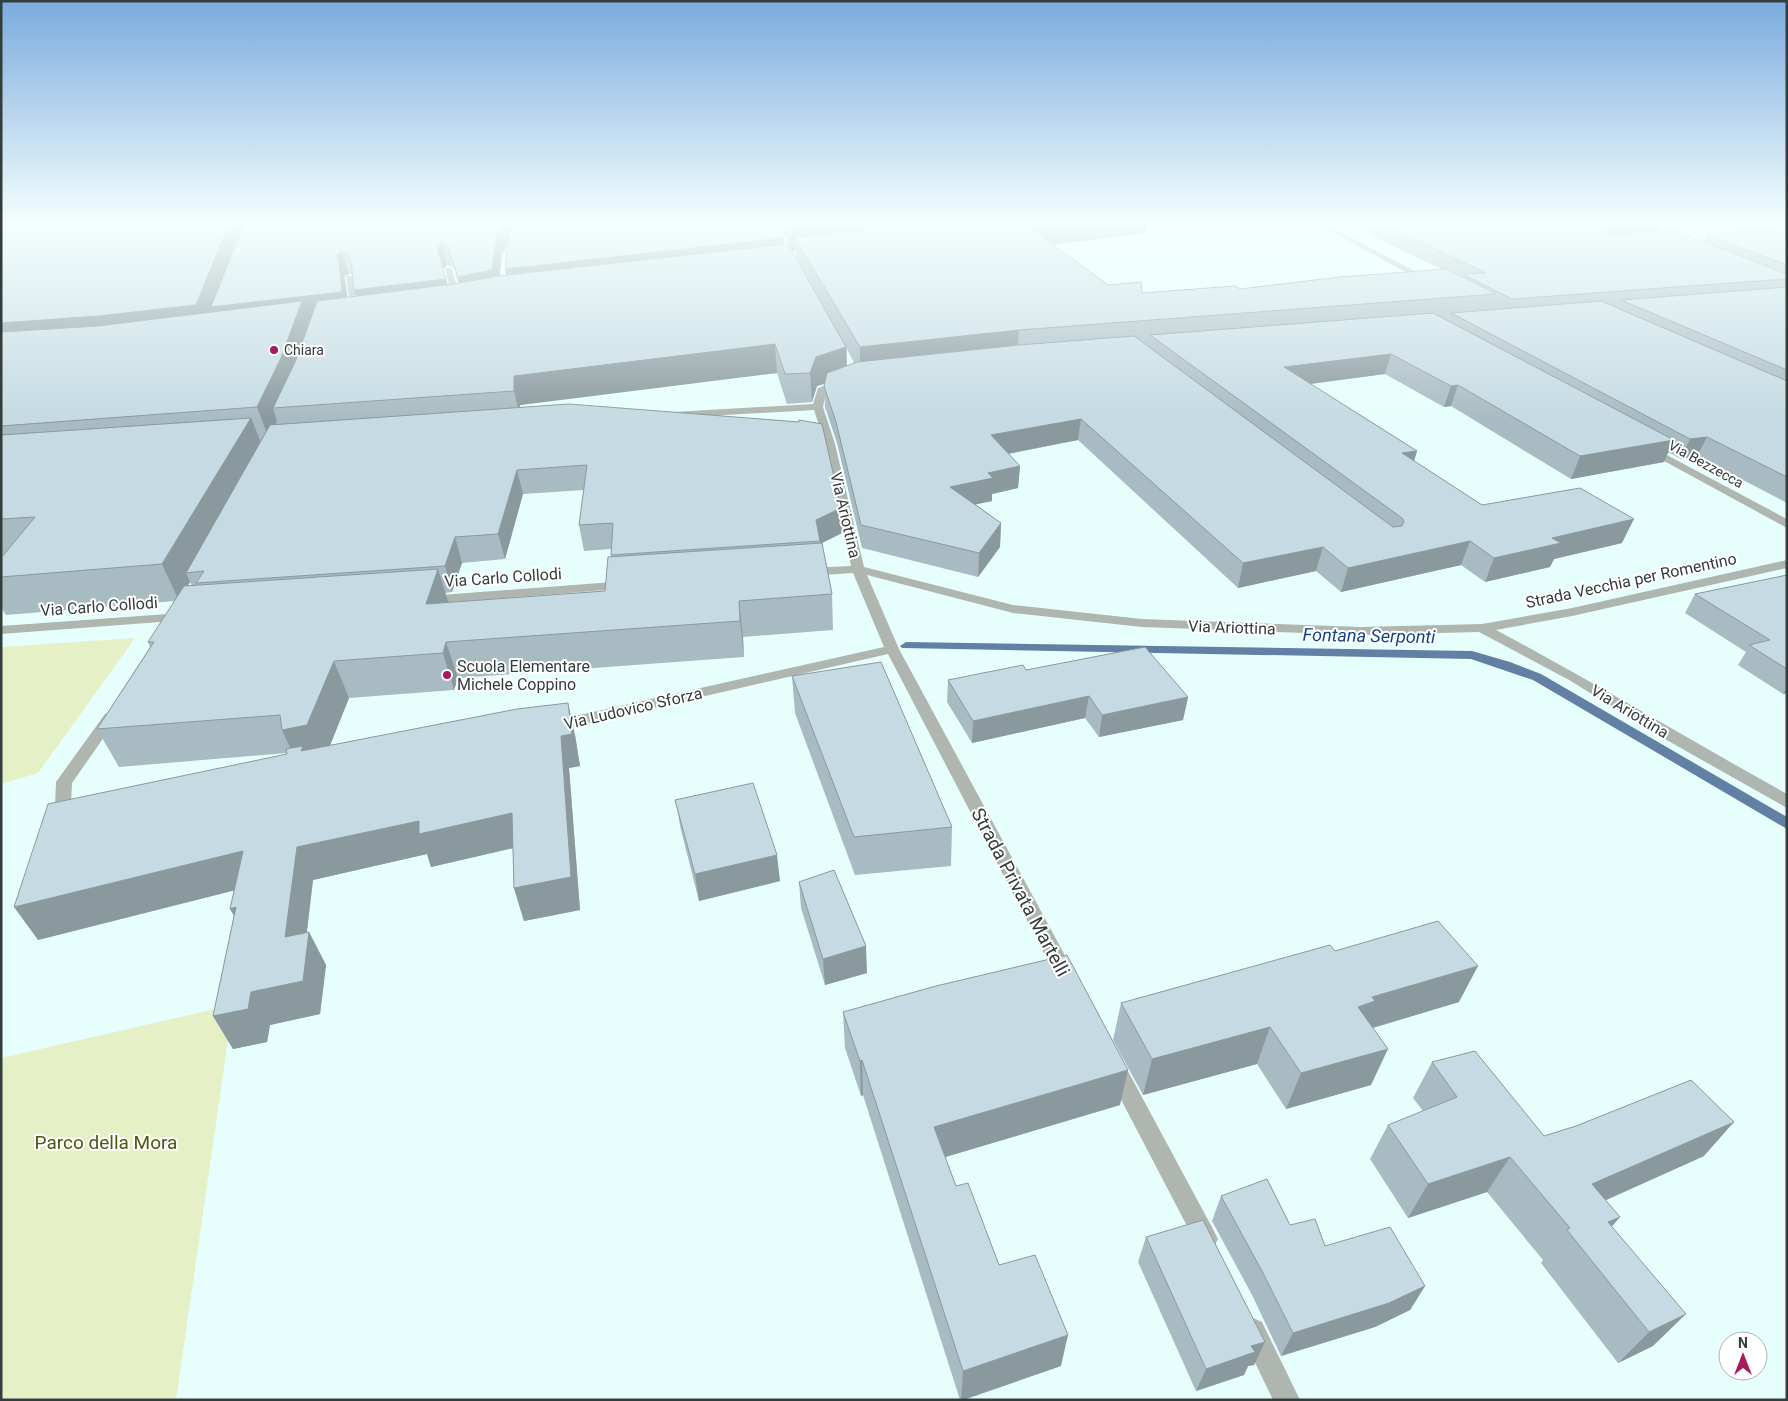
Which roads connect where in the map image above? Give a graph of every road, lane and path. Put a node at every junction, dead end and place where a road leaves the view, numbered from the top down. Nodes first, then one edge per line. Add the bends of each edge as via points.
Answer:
1 (353, 289) edge
2 (454, 289) edge
3 (458, 306) edge
4 (356, 319) edge
5 (856, 378) edge
6 (818, 407) junction
7 (667, 415) edge
8 (813, 441) edge
9 (1638, 442) edge
10 (830, 444) junction
11 (1787, 524) edge
12 (1787, 564) edge
13 (858, 569) junction
14 (799, 573) edge
15 (641, 584) edge
16 (415, 600) edge
17 (181, 613) junction
18 (198, 616) edge
19 (1482, 628) junction
20 (1, 630) edge
21 (168, 633) edge
22 (892, 649) junction
23 (118, 704) edge
24 (540, 728) edge
25 (1787, 802) edge
26 (91, 814) edge
27 (1073, 990) edge
28 (1106, 1051) edge
29 (1213, 1252) edge
30 (1245, 1314) edge
31 (1287, 1400) edge

1 - 4 street
2 - 3 street
5 - 6 street via 821,390
6 - 7 street
6 - 10 street, Via Ariottina
8 - 10 street
9 - 11 street, Via Bezzecca
10 - 13 street, Via Ariottina
12 - 19 street, Strada Vecchia per Romentino via 1572,612
13 - 14 street
13 - 19 street, Via Ariottina via 1013,609 1142,623 1361,631
13 - 22 street, Strada Privata Martelli
15 - 16 street, Via Carlo Collodi
17 - 18 street, Via Carlo Collodi
17 - 20 street, Via Carlo Collodi
17 - 21 street
19 - 25 street, Via Ariottina via 1574,677
22 - 24 street, Via Ludovico Sforza
22 - 27 street, Strada Privata Martelli
23 - 26 street via 64,782 63,806 82,816
28 - 29 street
30 - 31 street

